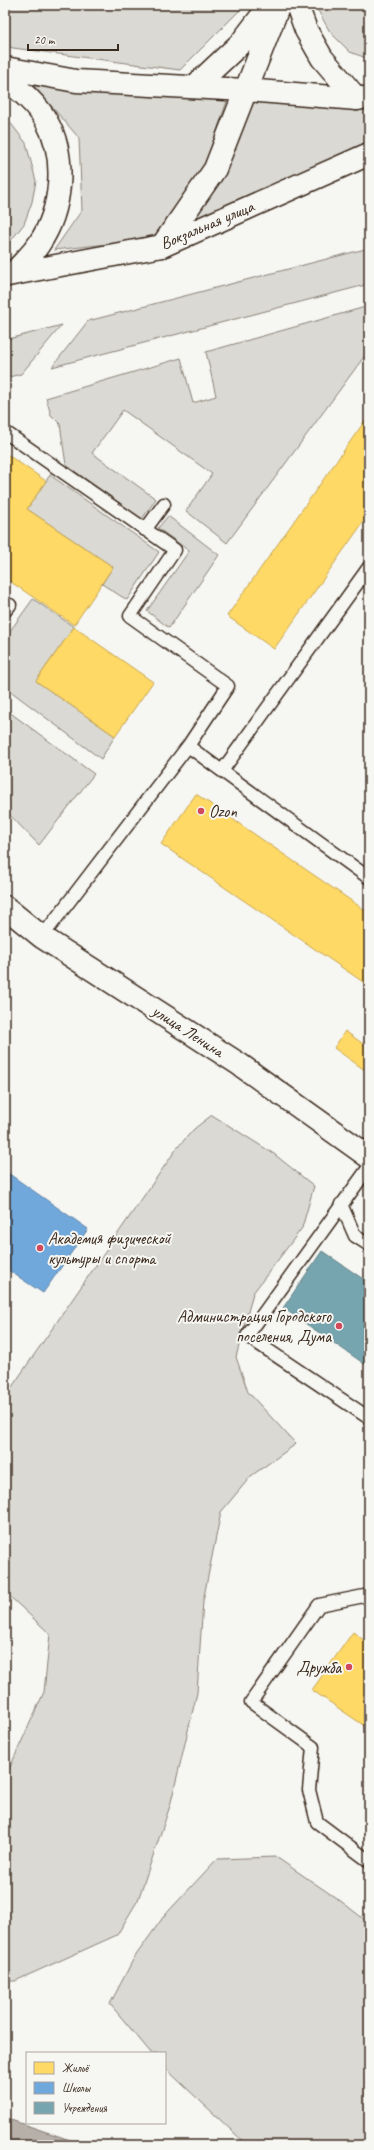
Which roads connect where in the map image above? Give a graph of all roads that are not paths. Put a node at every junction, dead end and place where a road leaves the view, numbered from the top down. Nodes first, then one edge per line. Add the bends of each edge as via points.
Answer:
1 (270, 5) edge
2 (279, 5) edge
3 (297, 5) edge
4 (5, 68) edge
5 (5, 79) edge
6 (194, 86) junction
7 (246, 90) junction
8 (363, 98) edge
9 (369, 154) edge
10 (162, 246) junction
11 (9, 275) edge
12 (5, 432) edge
13 (164, 504) dead end
14 (145, 530) junction
15 (369, 567) edge
16 (188, 746) junction
17 (222, 771) junction
18 (369, 878) edge
19 (5, 907) edge
20 (42, 937) junction
21 (369, 1157) edge
22 (369, 1167) edge
23 (341, 1204) junction
24 (369, 1246) edge
25 (369, 1418) edge
26 (369, 1594) edge
27 (369, 1861) edge

1 - 6 main road via 241,43
2 - 7 main road
3 - 8 main road via 306,30 322,58
4 - 6 main road via 76,81
5 - 11 main road via 26,94 48,122 58,153 60,185 53,216 39,244
6 - 7 main road
7 - 8 main road
7 - 10 main road via 215,169
9 - 10 main road, Вокзальная улица
10 - 11 main road, Вокзальная улица
12 - 14 lane
13 - 14 lane
14 - 16 lane via 175,550 130,616 228,686
15 - 17 lane
16 - 17 lane
16 - 20 lane
17 - 18 lane
19 - 20 main road, улица Ленина
20 - 21 main road, улица Ленина via 239,1064
22 - 23 lane
23 - 24 lane via 355,1236
23 - 25 lane via 247,1336
26 - 27 lane via 319,1605 251,1702 313,1747 308,1790 317,1822

